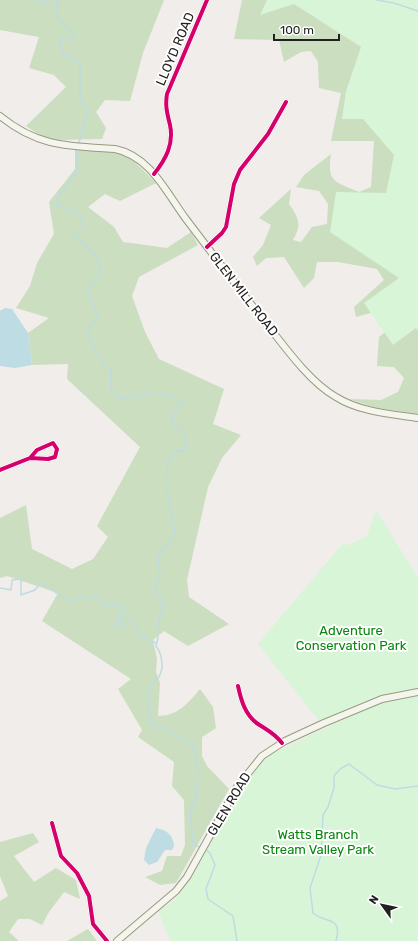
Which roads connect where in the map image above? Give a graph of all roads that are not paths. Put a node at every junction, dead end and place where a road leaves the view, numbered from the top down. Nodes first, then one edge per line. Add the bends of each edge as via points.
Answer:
1 (207, 0) edge
2 (286, 102) dead end
3 (0, 116) edge
4 (154, 174) junction
5 (207, 247) junction
6 (418, 418) edge
7 (30, 458) junction
8 (0, 470) edge
9 (238, 686) dead end
10 (418, 692) edge
11 (282, 743) junction
12 (52, 823) dead end
13 (107, 941) edge
14 (117, 941) edge

1 - 4 street, LLOYD ROAD via 167,94 166,108 171,141 163,163
2 - 5 street via 268,134 240,170 234,184 226,226
3 - 4 main road, GLEN MILL ROAD via 22,131 48,142 123,150 140,160
4 - 5 main road, GLEN MILL ROAD
5 - 6 main road, GLEN MILL ROAD via 284,347 325,389 358,407
7 - 7 street via 38,450 53,443 56,449 55,456 48,460
7 - 8 street
9 - 11 street via 247,712 257,723 275,734
10 - 11 main road, GLEN ROAD via 377,701
11 - 14 main road, GLEN ROAD via 262,756 246,774 176,891
12 - 13 street via 61,856 77,874 90,896 93,924

